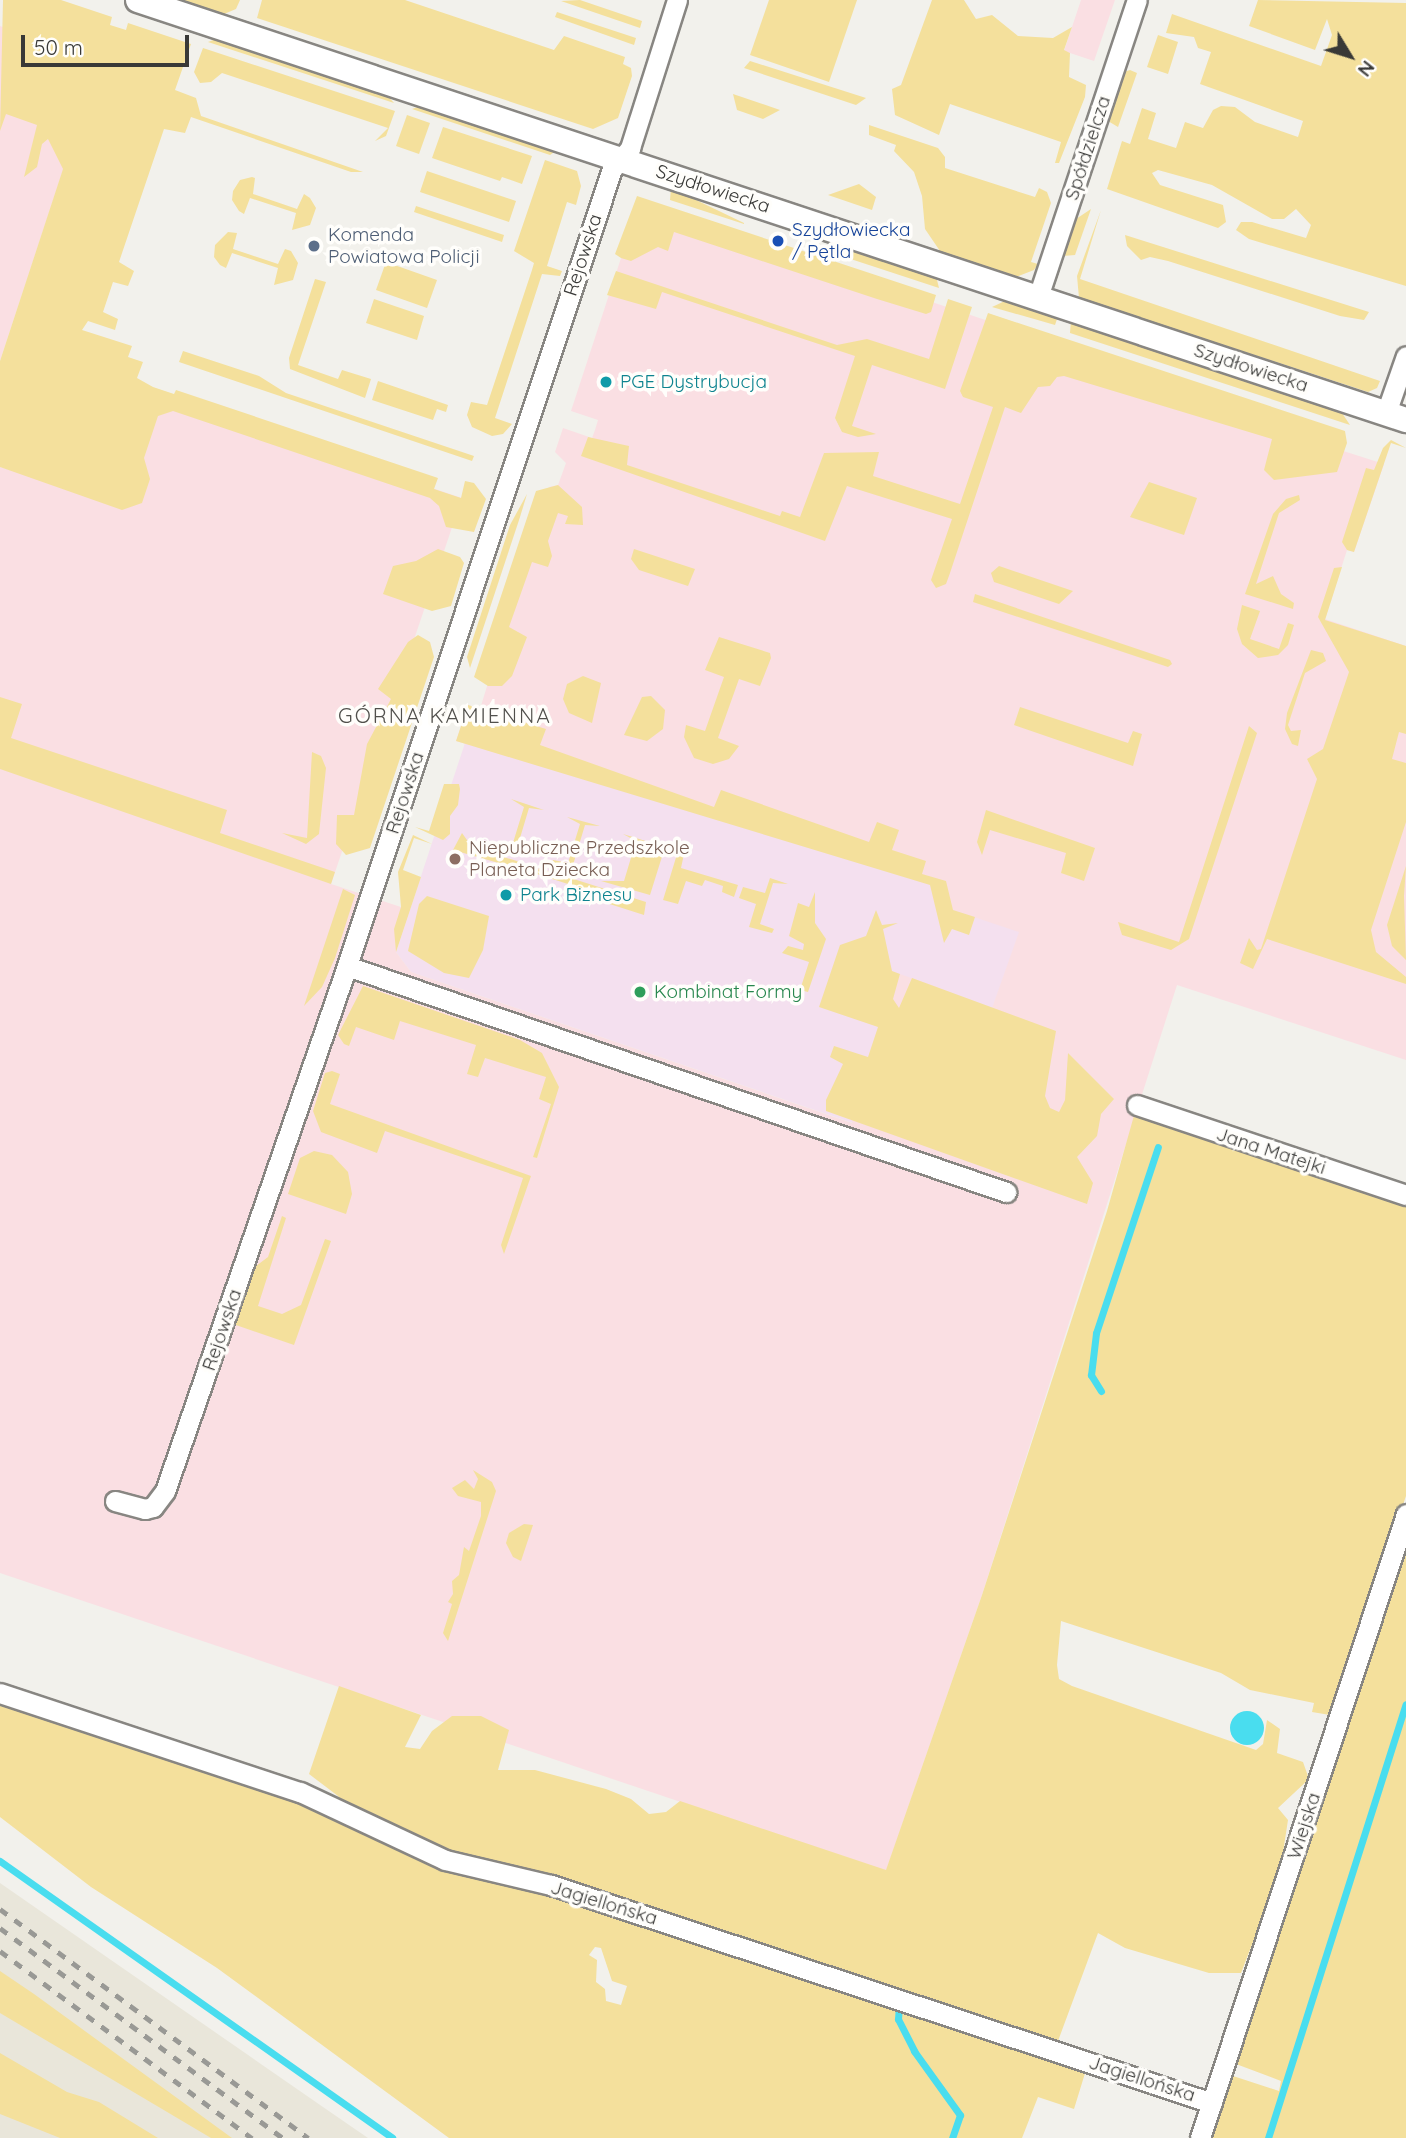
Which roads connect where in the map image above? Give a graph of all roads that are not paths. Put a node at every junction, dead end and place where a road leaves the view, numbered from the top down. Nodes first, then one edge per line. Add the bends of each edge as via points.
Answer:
1 (138, 0) edge
2 (677, 0) edge
3 (1137, 0) edge
4 (621, 158) junction
5 (1038, 297) junction
6 (1406, 356) edge
7 (1396, 416) edge
8 (347, 966) junction
9 (1137, 1105) dead end
10 (1006, 1192) dead end
11 (1406, 1195) edge
12 (115, 1501) dead end
13 (1406, 1514) edge
14 (0, 1693) edge
15 (1212, 2102) junction
16 (1200, 2138) edge

1 - 4 street, Szydłowiecka
2 - 4 street, Rejowska via 630,148
3 - 5 street, Spółdzielcza
4 - 5 street, Szydłowiecka
4 - 8 street, Rejowska via 612,169
5 - 7 street, Szydłowiecka
6 - 7 street
8 - 10 street
8 - 12 street, Rejowska via 164,1491 159,1502 145,1510
9 - 11 street, Jana Matejki
13 - 15 street, Wiejska
14 - 15 street, Jagiellońska via 300,1792 445,1860 618,1906
15 - 16 street, Wiejska

